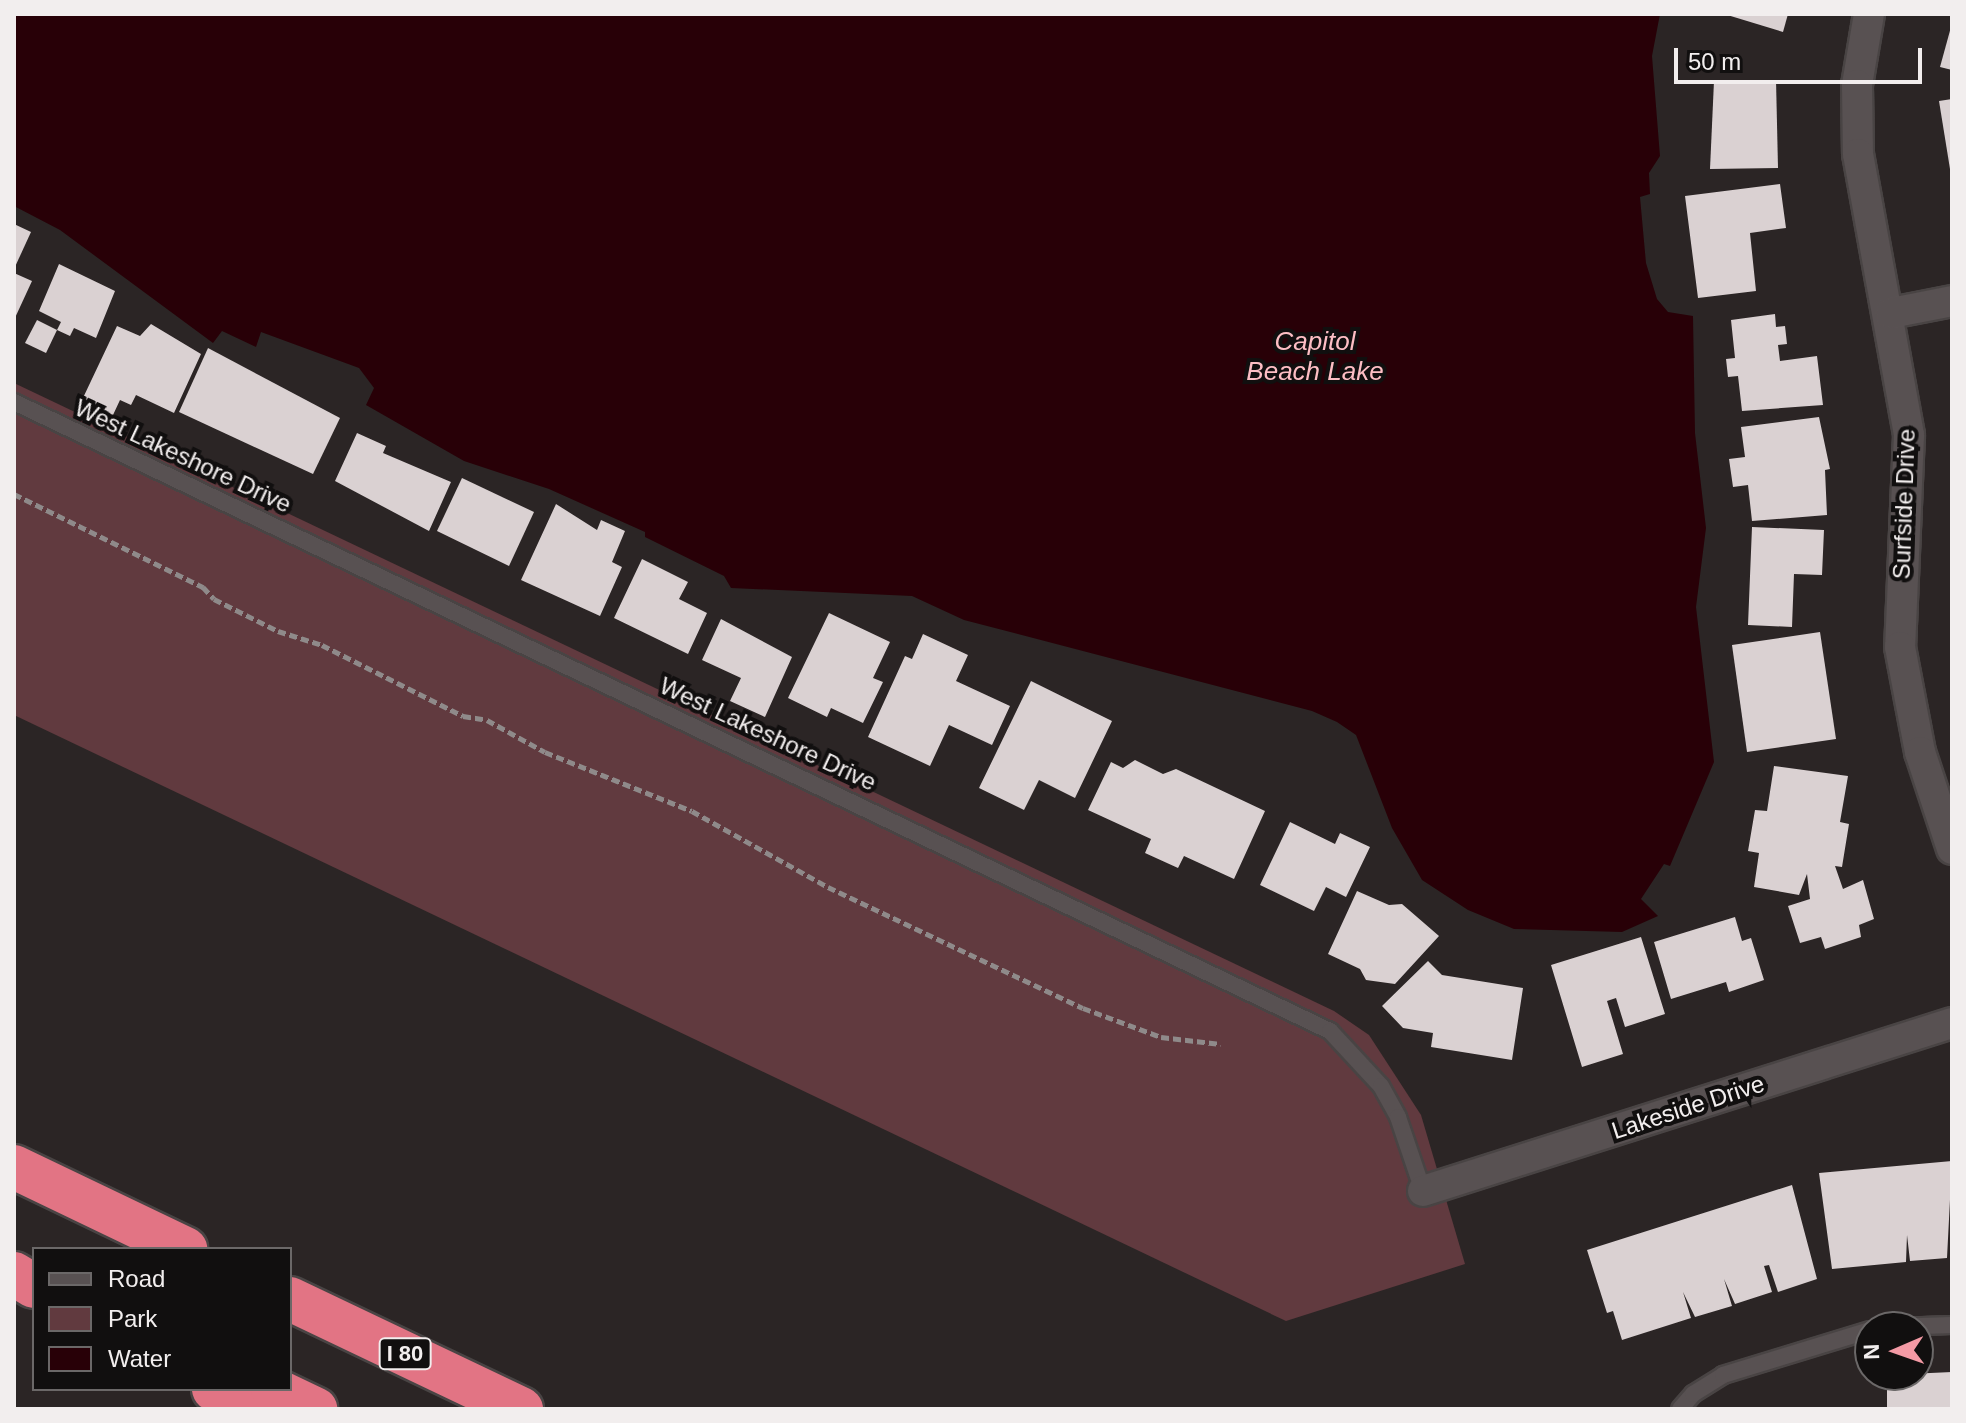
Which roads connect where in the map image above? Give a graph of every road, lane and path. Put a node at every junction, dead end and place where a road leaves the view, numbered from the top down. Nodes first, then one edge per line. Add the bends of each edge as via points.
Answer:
1 (1869, 14) edge
2 (1952, 301) edge
3 (1891, 313) junction
4 (14, 402) edge
5 (14, 494) edge
6 (1952, 849) edge
7 (1952, 1023) edge
8 (1221, 1044) dead end
9 (14, 1167) edge
10 (1423, 1191) joint
11 (181, 1247) edge
12 (14, 1266) edge
13 (14, 1274) edge
14 (32, 1275) edge
15 (32, 1285) edge
16 (292, 1300) edge
17 (1854, 1335) edge
18 (218, 1391) edge
19 (277, 1391) edge
20 (249, 1409) edge
21 (315, 1409) edge
22 (521, 1409) edge
23 (1680, 1409) edge

1 - 3 street, Surfside Drive via 1857,85 1858,154
2 - 3 street
3 - 6 street, Surfside Drive via 1909,435 1900,597 1906,695
4 - 10 lane, West Lakeshore Drive via 1330,1031 1356,1053 1381,1086 1398,1117
5 - 8 path via 203,587 214,599 278,631 322,645 463,716 487,720 514,738 692,811 828,887 1083,1008 1161,1037
7 - 10 street, Lakeside Drive
9 - 11 highway
12 - 14 highway
13 - 15 highway
16 - 22 highway, I 80
17 - 23 lane via 1723,1375
18 - 20 highway
19 - 21 highway

